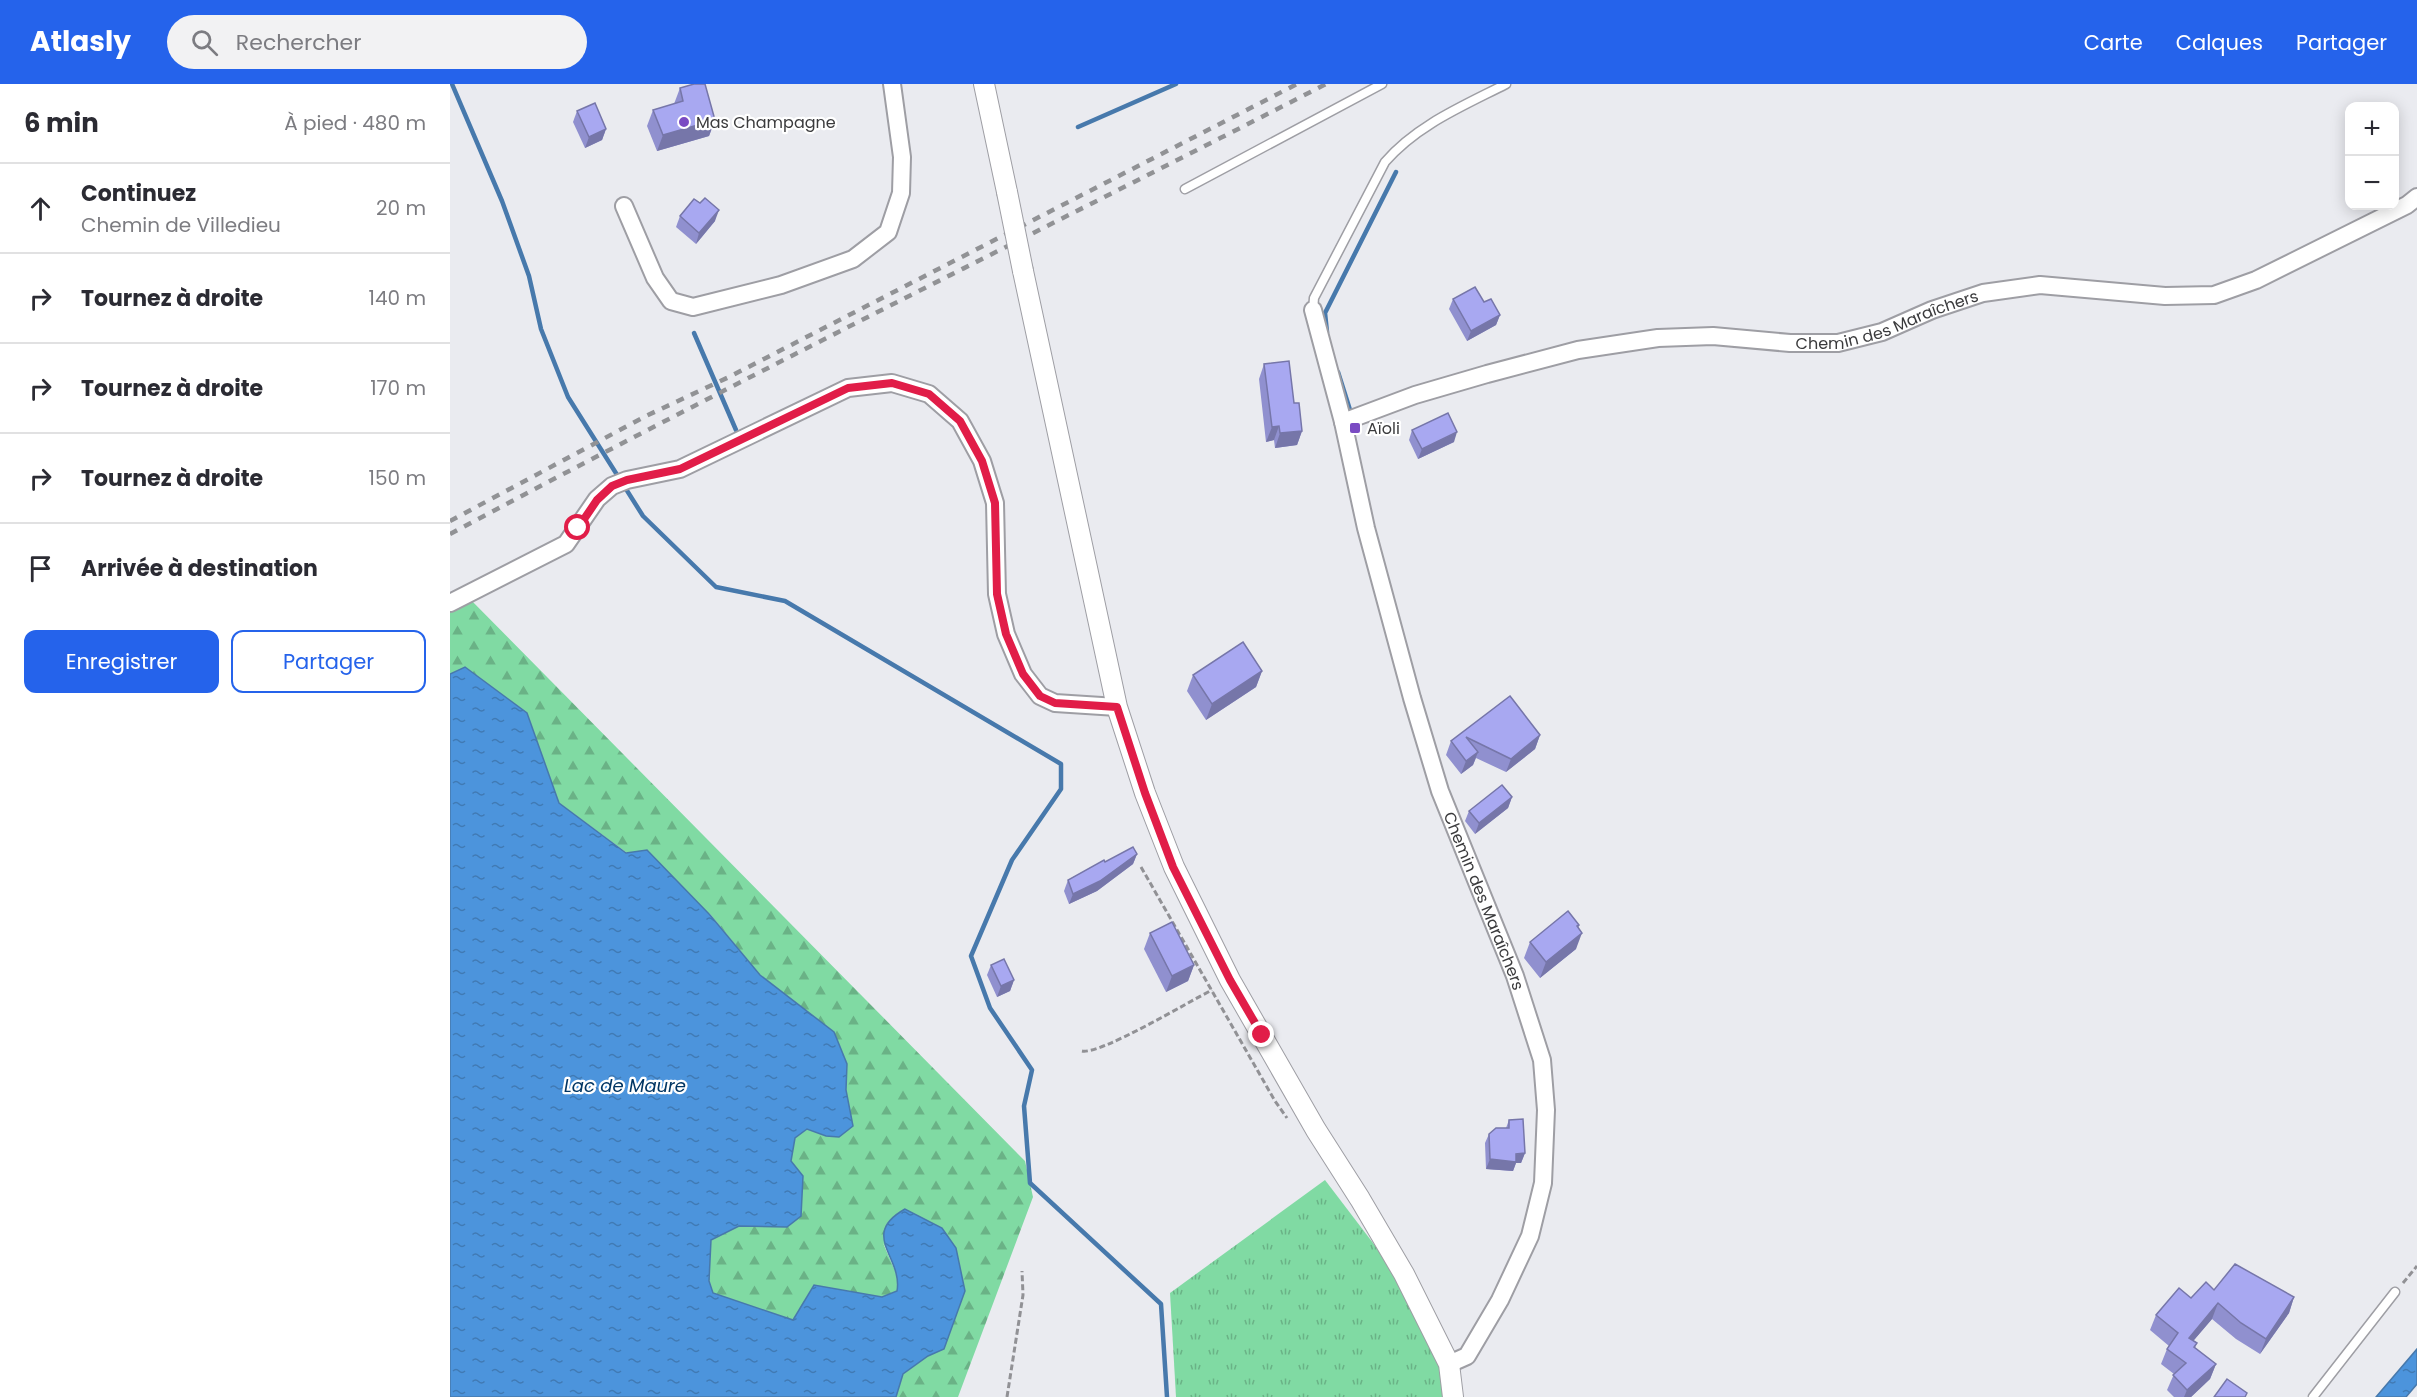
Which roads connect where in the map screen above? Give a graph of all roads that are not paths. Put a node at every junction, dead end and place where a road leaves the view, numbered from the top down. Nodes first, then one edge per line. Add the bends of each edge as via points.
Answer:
1 (891, 84) edge
2 (984, 84) edge
3 (1382, 84) edge
4 (1506, 84) edge
5 (1185, 189) dead end
6 (2417, 197) edge
7 (624, 206) dead end
8 (1313, 310) joint
9 (1343, 422) junction
10 (450, 603) edge
11 (1117, 707) junction
12 (2395, 1292) road end
13 (1449, 1364) junction
14 (1453, 1397) edge
15 (2313, 1397) edge

1 - 7 street via 902,157 901,193 888,232 853,259 781,285 693,307 671,301 656,278
2 - 11 street, bridge
3 - 5 lane
4 - 8 lane via 1430,123 1401,144 1385,162 1314,298
6 - 9 street, Chemin des Maraîchers via 2256,280 2214,295 2165,296 2040,285 1983,293 1882,332 1838,343 1713,336 1658,338 1578,350 1487,374 1414,395
8 - 9 street, Chemin des Maraîchers
9 - 13 street, Chemin des Maraîchers via 1366,528 1440,791 1515,976 1542,1060 1546,1110 1543,1183 1530,1236 1500,1300 1467,1356
10 - 11 street via 566,544 597,500 620,483 680,469 848,388 892,383 929,394 960,421 982,461 995,503 997,594 1006,634 1023,674 1040,696 1055,703
11 - 13 street via 1173,867 1230,980 1404,1274
12 - 15 lane
13 - 14 street

